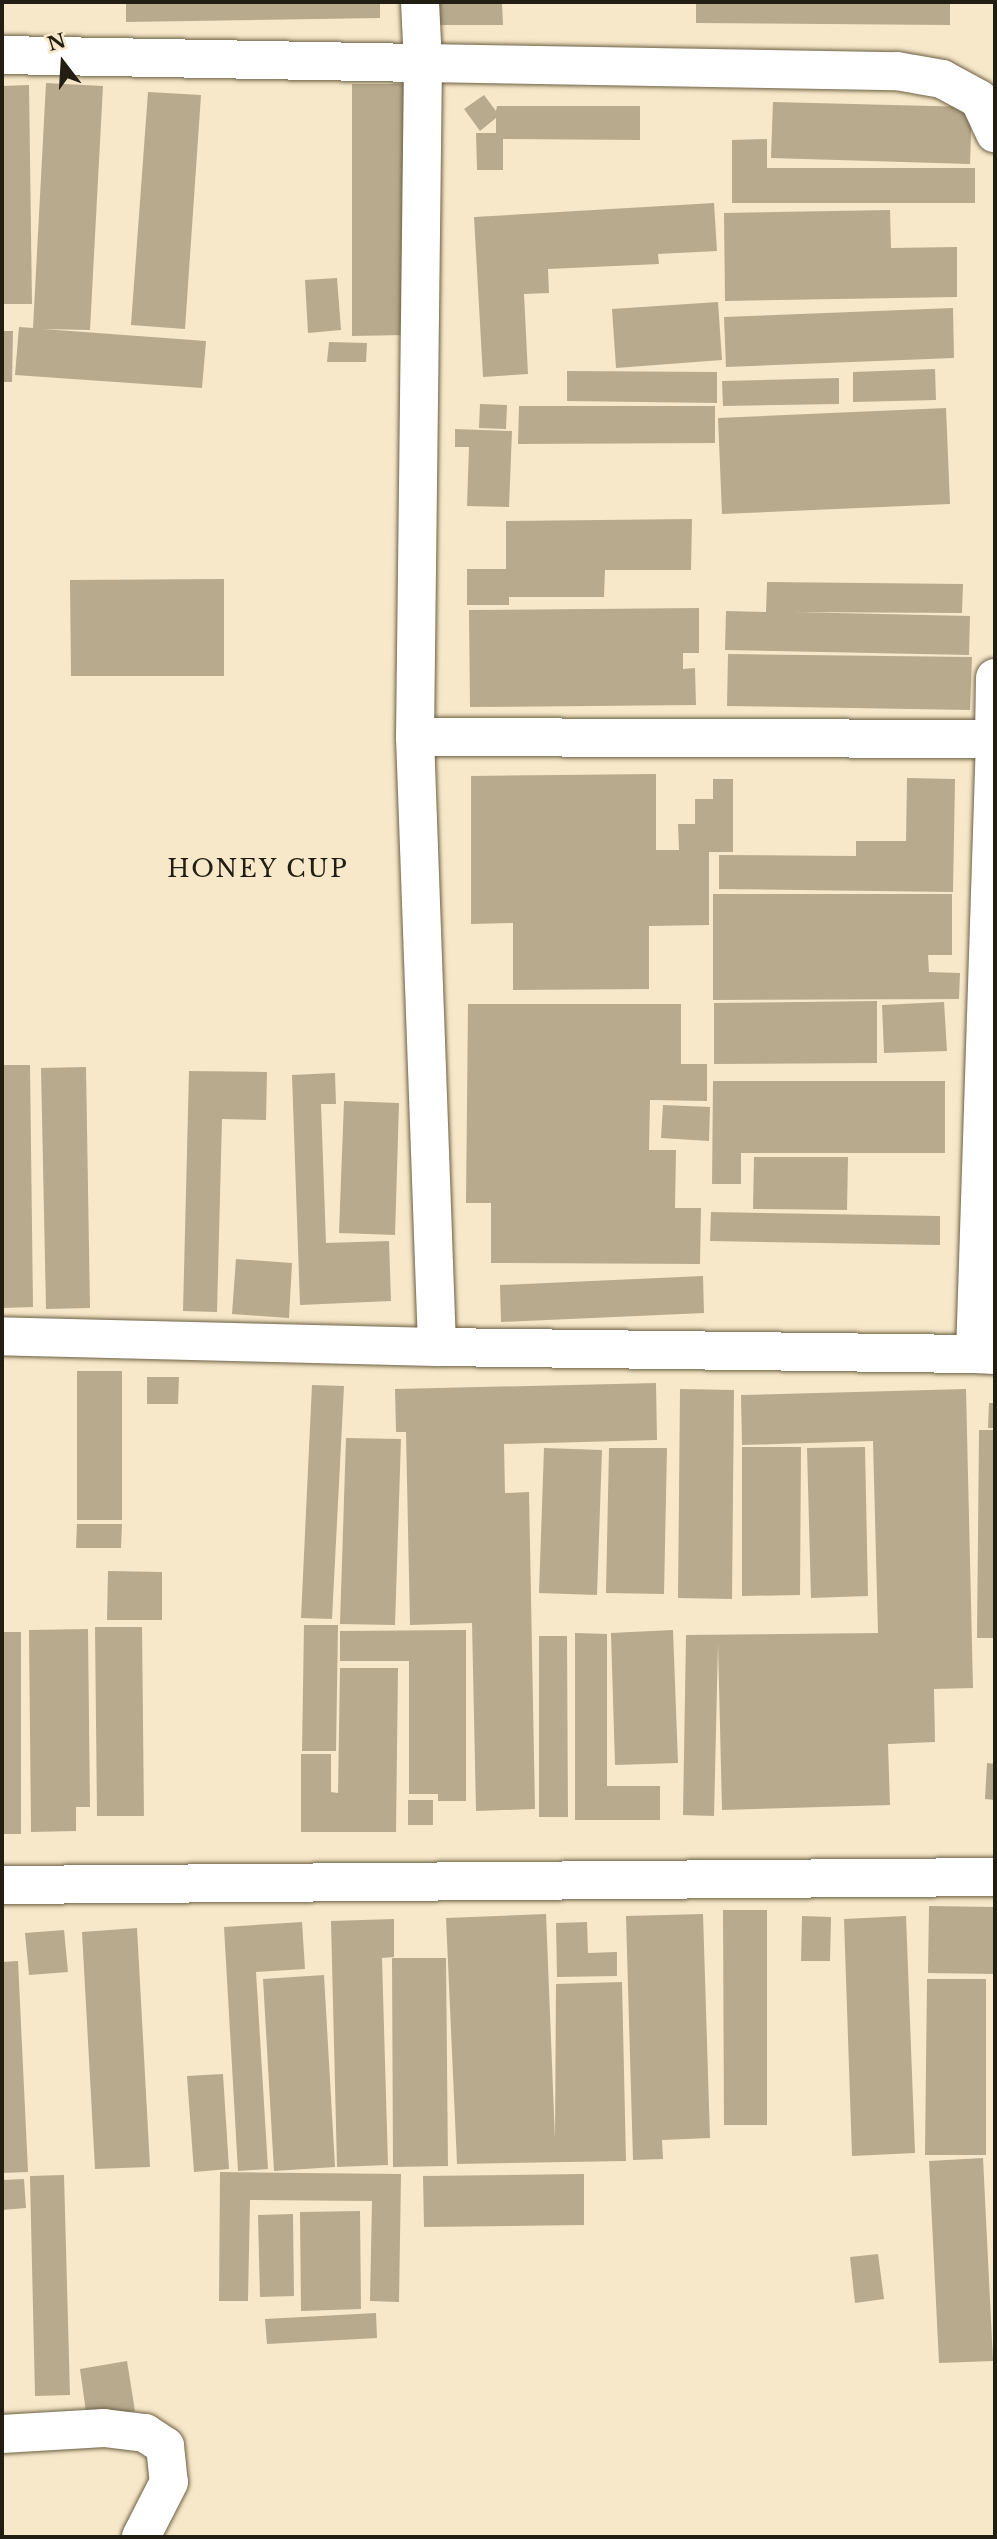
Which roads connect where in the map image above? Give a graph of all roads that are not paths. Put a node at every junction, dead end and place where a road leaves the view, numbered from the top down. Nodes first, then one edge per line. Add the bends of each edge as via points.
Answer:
1 (420, 2) edge
2 (2, 55) edge
3 (424, 63) junction
4 (995, 133) edge
5 (995, 678) edge
6 (415, 737) junction
7 (995, 739) edge
8 (2, 1336) edge
9 (438, 1347) junction
10 (985, 1355) edge
11 (995, 1877) edge
12 (2, 1885) edge
13 (2, 2434) edge
14 (141, 2537) edge

1 - 3 street
2 - 3 street
3 - 4 street via 897,71 942,79 979,99
3 - 6 street
5 - 7 street
6 - 7 street
6 - 9 street
7 - 10 street
8 - 9 street
9 - 10 street
11 - 12 street
13 - 14 street via 104,2428 145,2433 165,2446 169,2482

